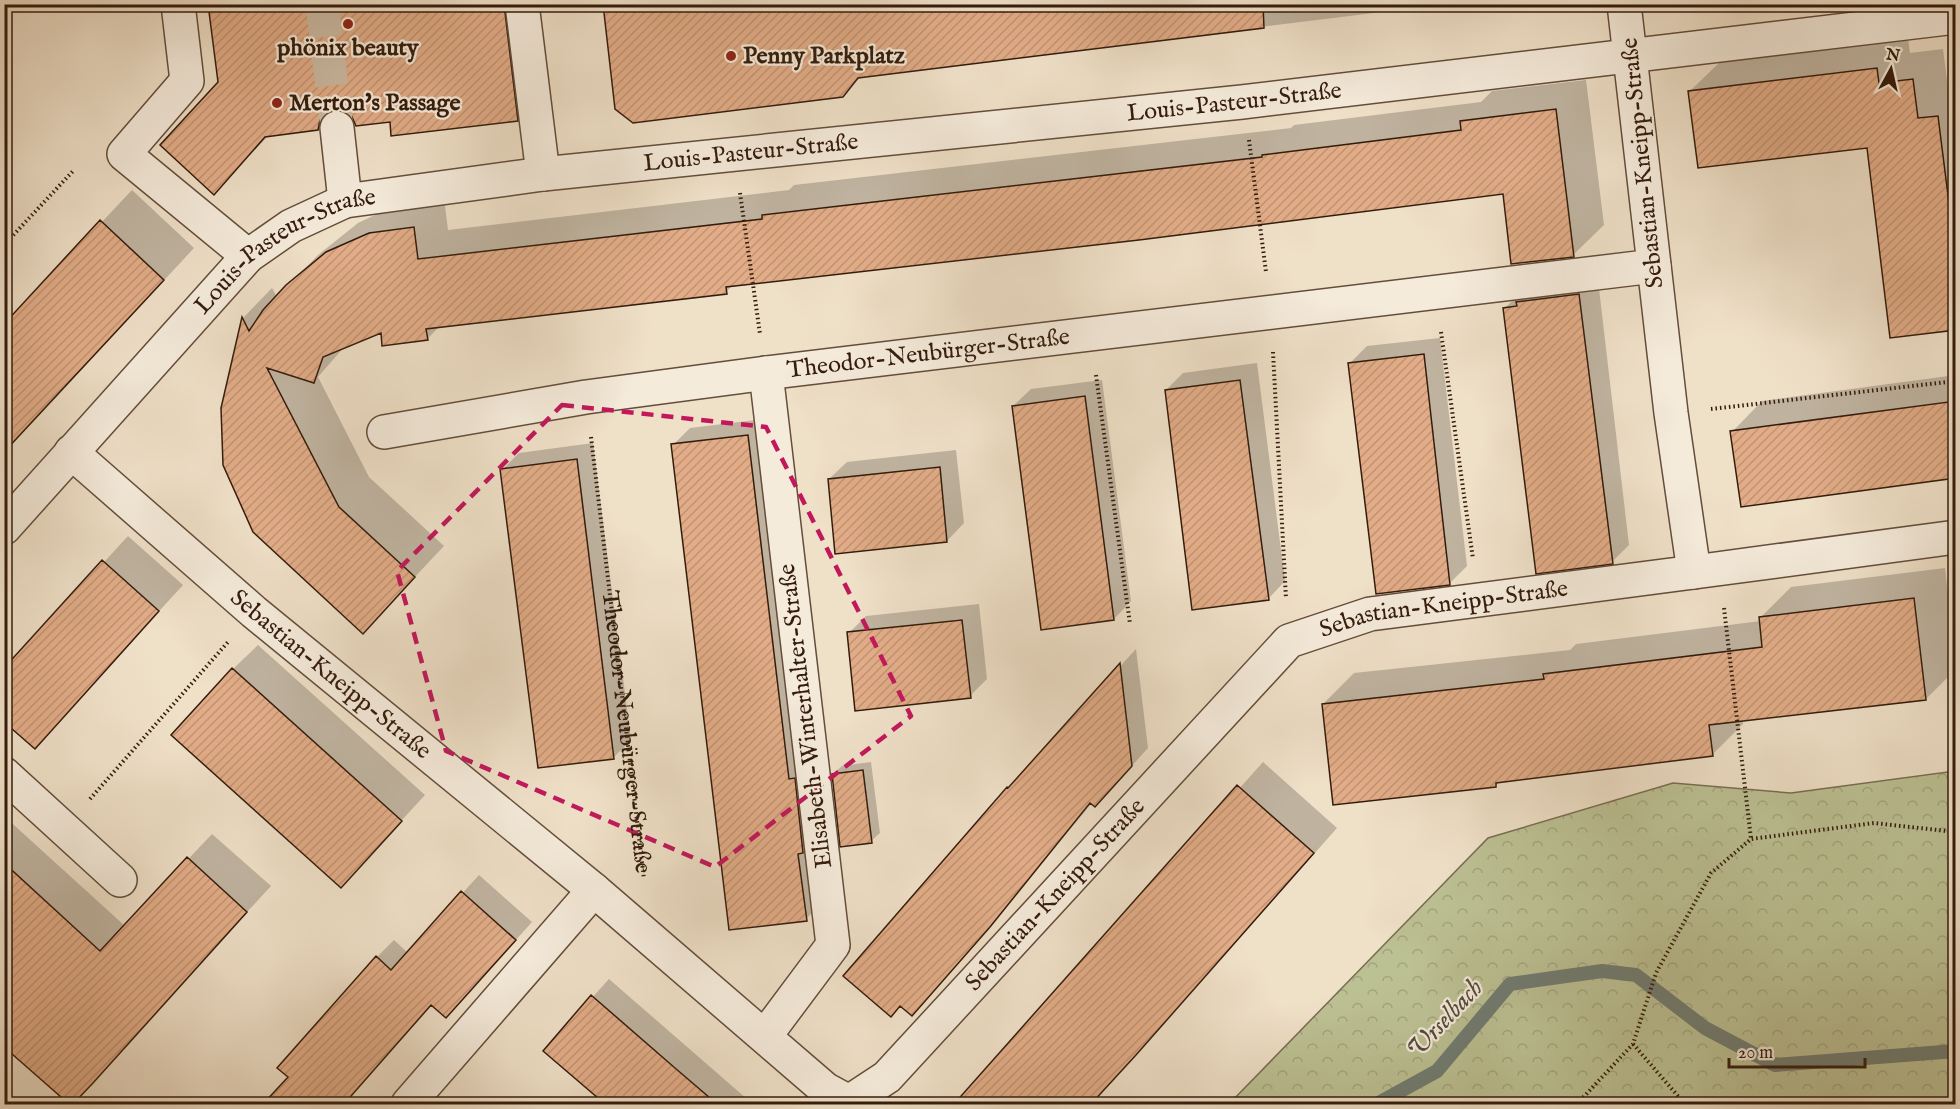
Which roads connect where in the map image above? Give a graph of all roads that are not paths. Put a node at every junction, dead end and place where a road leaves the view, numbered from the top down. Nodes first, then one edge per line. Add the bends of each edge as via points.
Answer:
1 (178, 4) edge
2 (522, 4) edge
3 (1624, 4) edge
4 (1956, 17) edge
5 (1631, 56) junction
6 (337, 128) tunnel mouth
7 (543, 174) junction
8 (345, 201) junction
9 (248, 256) junction
10 (1654, 266) junction
11 (766, 373) junction
12 (384, 432) dead end
13 (71, 452) junction
14 (4, 528) edge
15 (1956, 537) edge
16 (1707, 570) junction
17 (4, 774) edge
18 (120, 880) dead end
19 (594, 890) junction
20 (765, 1036) junction
21 (818, 1097) edge
22 (408, 1104) edge

1 - 9 street via 187,81 124,154
2 - 7 street
3 - 5 street, Sebastian-Kneipp-Straße
4 - 5 street, Louis-Pasteur-Straße
5 - 7 street, Louis-Pasteur-Straße via 1242,102
5 - 10 street, Sebastian-Kneipp-Straße
6 - 8 street
7 - 8 street, Louis-Pasteur-Straße
8 - 9 street, Louis-Pasteur-Straße via 291,226
9 - 13 street, Louis-Pasteur-Straße
10 - 11 street, Theodor-Neubürger-Straße
10 - 16 street, Sebastian-Kneipp-Straße via 1671,413
11 - 12 street, Theodor-Neubürger-Straße via 586,397
11 - 20 street, Elisabeth-Winterhalter-Straße via 833,945
13 - 14 street, Louis-Pasteur-Straße
13 - 19 street, Sebastian-Kneipp-Straße via 254,612
15 - 16 street
16 - 21 street, Sebastian-Kneipp-Straße via 1370,615 1289,641 887,1077 849,1102
17 - 18 street
19 - 20 street, Sebastian-Kneipp-Straße
19 - 22 street
20 - 21 street, Sebastian-Kneipp-Straße

